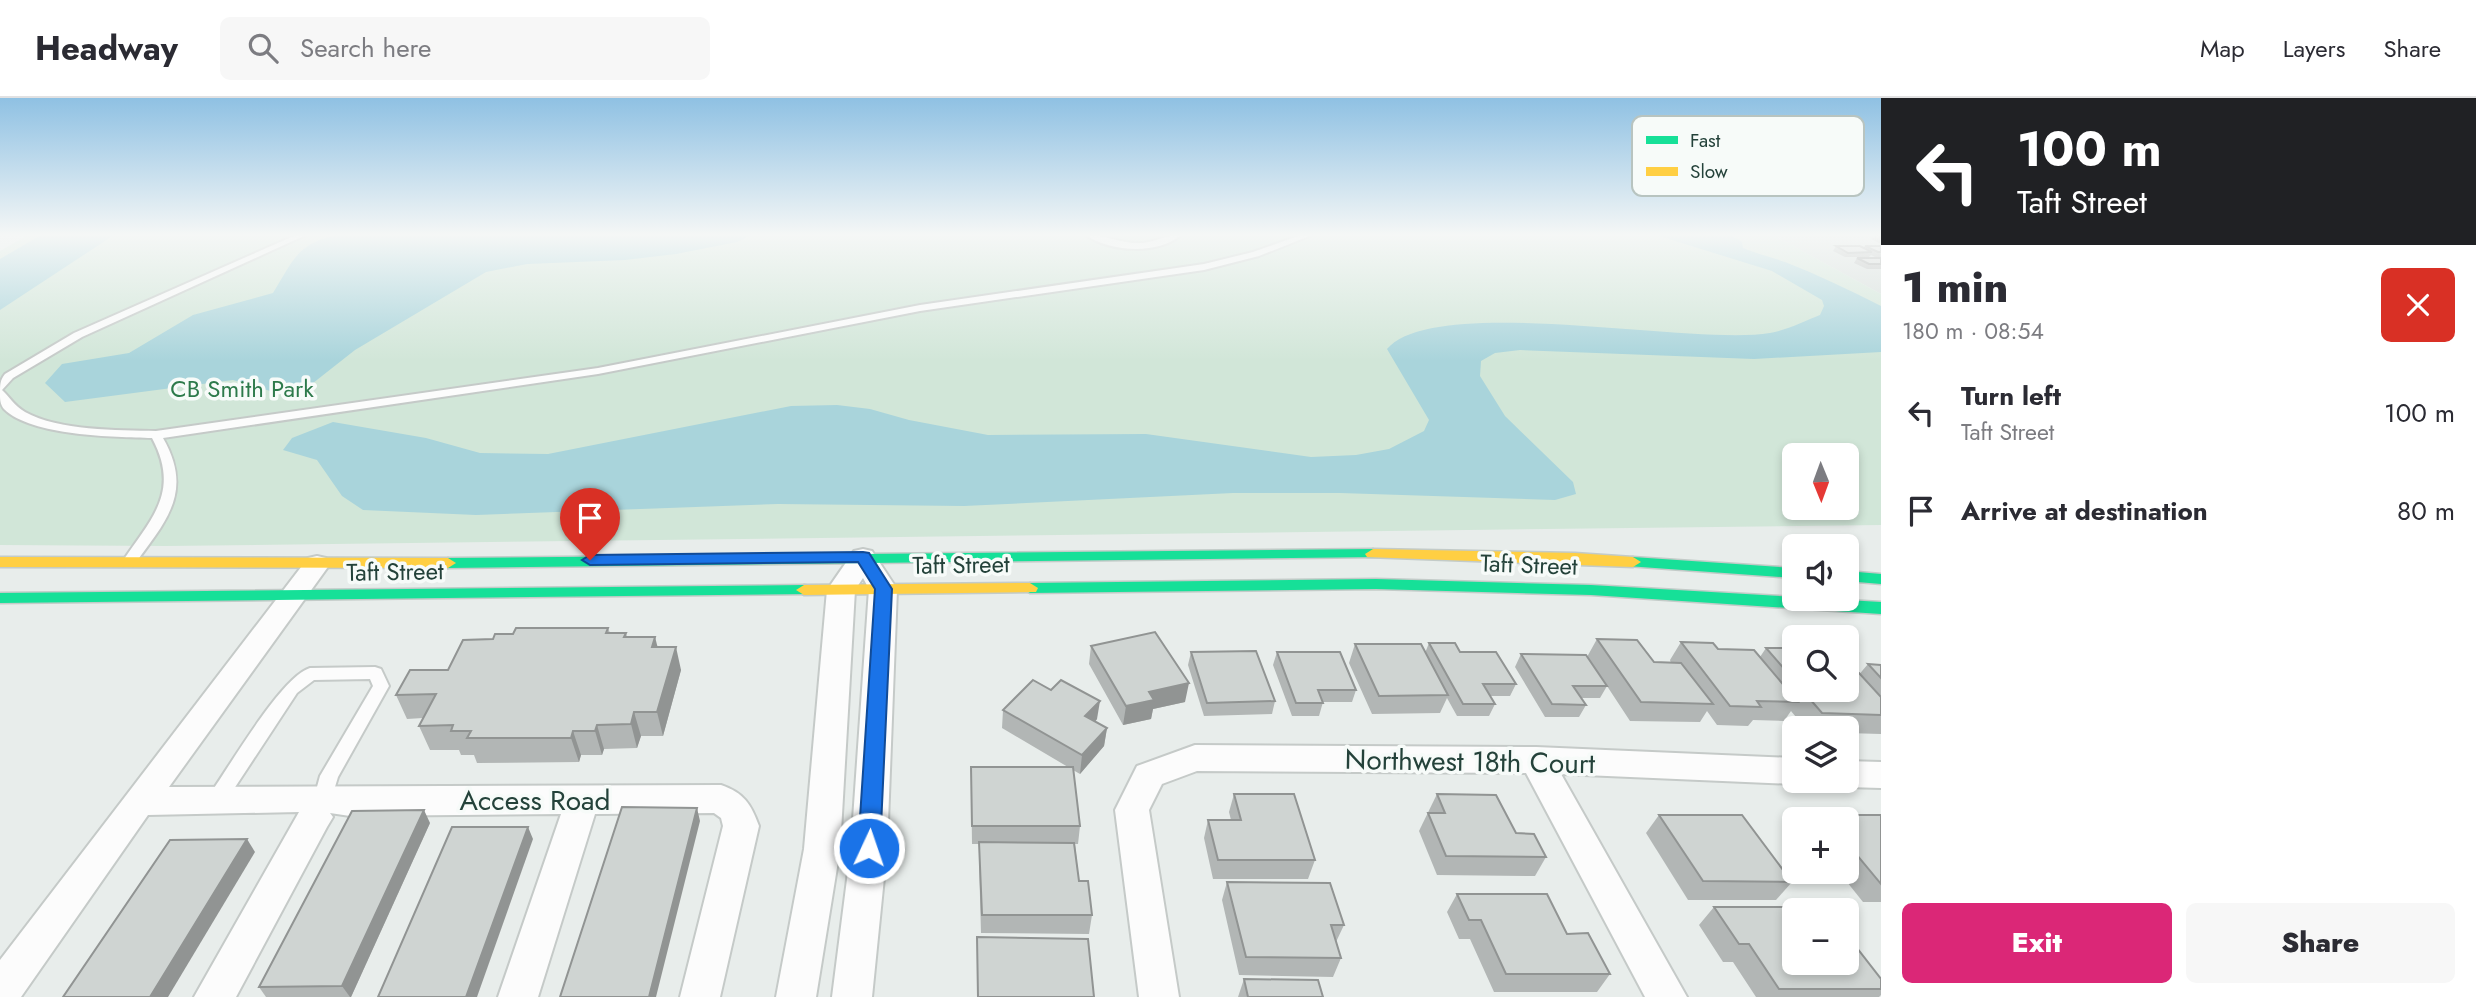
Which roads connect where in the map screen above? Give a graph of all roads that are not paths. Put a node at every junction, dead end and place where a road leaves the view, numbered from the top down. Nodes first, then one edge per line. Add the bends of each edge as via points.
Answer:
1 (208, 277) edge
2 (1135, 277) edge
3 (0, 387) edge
4 (0, 393) edge
5 (156, 435) junction
6 (863, 557) junction
7 (0, 562) edge
8 (129, 562) junction
9 (317, 564) junction
10 (1782, 572) edge
11 (1859, 577) edge
12 (1881, 579) edge
13 (883, 589) junction
14 (841, 590) junction
15 (293, 596) junction
16 (0, 598) edge
17 (1881, 608) edge
18 (1536, 760) junction
19 (1782, 770) edge
20 (1859, 774) edge
21 (1881, 775) edge
22 (218, 799) junction
23 (139, 801) junction
24 (320, 807) junction
25 (581, 807) junction
26 (0, 993) edge
27 (214, 997) edge
28 (518, 997) edge
29 (700, 997) edge
30 (796, 997) edge
31 (852, 997) edge
32 (1159, 997) edge
33 (1667, 997) edge

1 - 3 lane via 78,335 9,376
2 - 5 lane via 920,308 598,371
4 - 5 lane via 13,412 43,423
5 - 8 lane via 167,451 171,497
6 - 9 street, Taft Street
6 - 10 street, Taft Street via 1376,554 1575,558
6 - 13 street
6 - 14 street
7 - 8 street, Taft Street
8 - 9 street, Taft Street
9 - 15 street
11 - 12 street
13 - 14 street, Taft Street
13 - 17 street, Taft Street via 1376,584 1591,590
13 - 31 street via 869,848
14 - 15 street, Taft Street
14 - 30 street via 822,849
15 - 16 street, Taft Street
15 - 23 street
18 - 19 street, Northwest 18th Court
18 - 32 street, Northwest 18th Court via 1195,758 1149,775 1132,810
18 - 33 street
20 - 21 street
22 - 23 street, Access Road
22 - 24 street, Access Road
22 - 24 lane via 291,689 310,674 375,673 381,686 329,776
23 - 26 street
24 - 25 street, Access Road via 350,802
24 - 27 street
25 - 28 street
25 - 29 street, Access Road via 721,799 736,810 741,826

